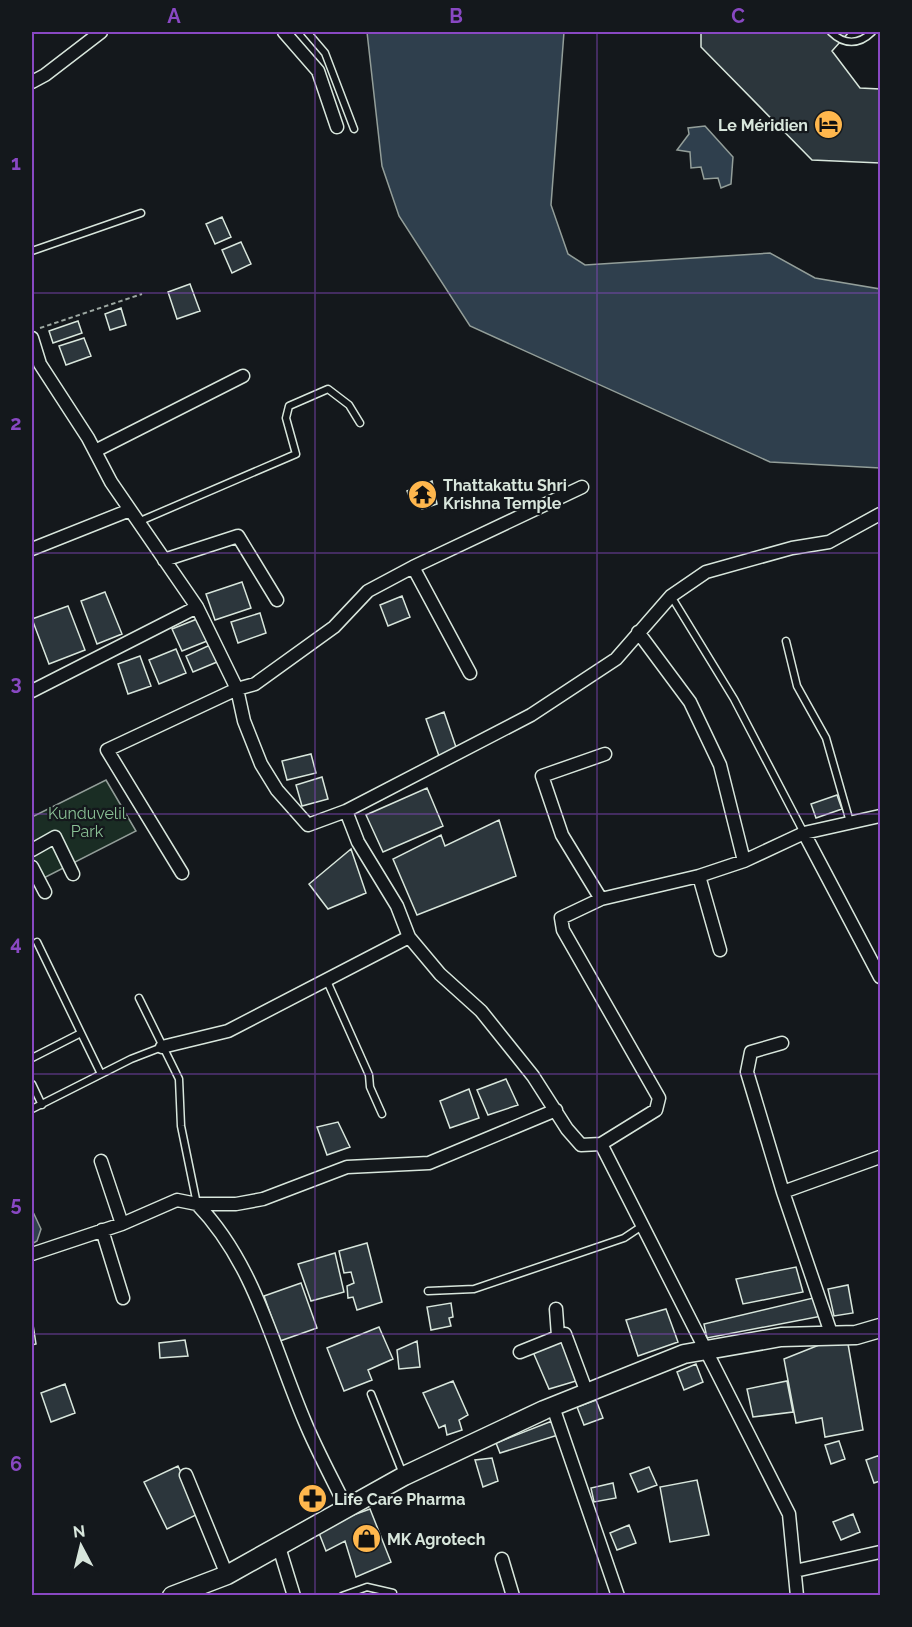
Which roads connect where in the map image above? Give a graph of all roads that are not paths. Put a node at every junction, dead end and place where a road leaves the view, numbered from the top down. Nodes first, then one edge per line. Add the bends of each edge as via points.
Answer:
1 (101, 32) edge
2 (284, 32) edge
3 (308, 32) edge
4 (831, 32) edge
5 (872, 32) edge
6 (32, 82) edge
7 (337, 127) dead end
8 (354, 129) dead end
9 (141, 213) dead end
10 (32, 251) edge
11 (32, 343) edge
12 (243, 376) dead end
13 (360, 423) dead end
14 (94, 451) junction
15 (582, 487) dead end
16 (130, 510) junction
17 (880, 514) edge
18 (138, 523) junction
19 (32, 549) edge
20 (164, 560) junction
21 (413, 567) junction
22 (670, 596) junction
23 (277, 600) dead end
24 (197, 607) junction
25 (638, 632) junction
26 (786, 641) dead end
27 (470, 673) dead end
28 (237, 689) junction
29 (32, 691) edge
30 (605, 754) dead end
31 (346, 811) junction
32 (880, 816) edge
33 (850, 823) junction
34 (804, 833) junction
35 (32, 849) edge
36 (744, 861) junction
37 (32, 867) edge
38 (182, 873) dead end
39 (73, 874) dead end
40 (699, 876) junction
41 (45, 892) dead end
42 (601, 899) junction
43 (409, 937) junction
44 (37, 942) dead end
45 (720, 950) dead end
46 (880, 977) edge
47 (327, 981) junction
48 (139, 998) dead end
49 (81, 1033) junction
50 (782, 1043) dead end
51 (162, 1047) junction
52 (32, 1058) edge
53 (101, 1074) junction
54 (32, 1084) edge
55 (42, 1105) junction
56 (32, 1109) edge
57 (556, 1110) junction
58 (382, 1114) dead end
59 (601, 1144) junction
60 (880, 1156) edge
61 (101, 1161) dead end
62 (783, 1192) junction
63 (197, 1204) junction
64 (122, 1224) junction
65 (642, 1226) junction
66 (102, 1230) junction
67 (32, 1254) edge
68 (428, 1291) dead end
69 (123, 1298) dead end
70 (556, 1309) dead end
71 (880, 1328) edge
72 (558, 1336) junction
73 (832, 1336) junction
74 (706, 1350) junction
75 (520, 1352) dead end
76 (587, 1393) junction
77 (371, 1394) dead end
78 (553, 1407) junction
79 (186, 1475) dead end
80 (404, 1476) junction
81 (347, 1509) junction
82 (279, 1547) junction
83 (880, 1552) edge
84 (502, 1559) dead end
85 (795, 1571) junction
86 (227, 1575) junction
87 (393, 1593) dead end
88 (179, 1594) edge
89 (294, 1596) edge
90 (342, 1596) edge
91 (513, 1596) edge
92 (618, 1596) edge
93 (797, 1596) edge

1 - 6 street
2 - 7 street via 318,71
3 - 8 lane via 325,53
4 - 5 lane via 840,40 852,42 863,40
9 - 10 lane
11 - 14 street via 40,364
12 - 14 street
13 - 18 lane via 349,405 328,389 289,406 286,418 296,454
14 - 16 street
15 - 21 street
16 - 18 street
16 - 19 street
17 - 22 street via 829,542 706,572
18 - 20 street
20 - 23 street via 238,536
20 - 24 street
21 - 27 street
21 - 28 street via 368,591 334,627 255,684
22 - 25 street
22 - 34 lane via 735,699
24 - 28 street
24 - 29 street
25 - 31 street via 616,659 531,715
25 - 36 street via 690,702 720,765
26 - 33 lane via 797,686 826,738
28 - 31 street via 244,721 261,764 308,825
28 - 38 street via 107,750
30 - 42 street via 542,776 562,835
31 - 43 street via 358,842 397,906
32 - 33 street
33 - 34 street
34 - 36 street
34 - 46 street
35 - 39 street via 56,837
36 - 40 street
37 - 41 street
40 - 42 street
40 - 45 street
42 - 59 street via 561,918 563,930 659,1098 656,1110
43 - 47 street
43 - 57 street via 440,974 481,1011
44 - 49 lane
47 - 51 street via 228,1031
47 - 58 lane
48 - 51 lane
49 - 52 lane
49 - 53 lane
50 - 62 street via 751,1052 747,1072
51 - 53 lane
51 - 63 lane via 179,1079 181,1126
53 - 55 lane
54 - 55 lane
55 - 56 lane
57 - 59 street via 581,1145
57 - 63 street via 429,1162 348,1167 263,1199
59 - 65 street
60 - 62 street
61 - 64 street
62 - 73 street
63 - 64 street via 177,1200
63 - 81 street via 214,1222 257,1293 305,1424
64 - 66 street
65 - 68 lane via 624,1238 474,1289
65 - 74 street
66 - 67 street
66 - 69 street
70 - 72 street
71 - 73 street
72 - 75 street
72 - 76 street via 565,1334
73 - 74 street via 781,1337
74 - 76 street via 684,1354
74 - 85 street via 789,1514
76 - 78 street
77 - 80 lane
78 - 80 street
78 - 92 street
79 - 86 street
80 - 81 street
81 - 82 street
82 - 86 street
82 - 89 street
83 - 85 street
84 - 91 street
85 - 93 street
86 - 88 street
87 - 90 lane via 367,1587

